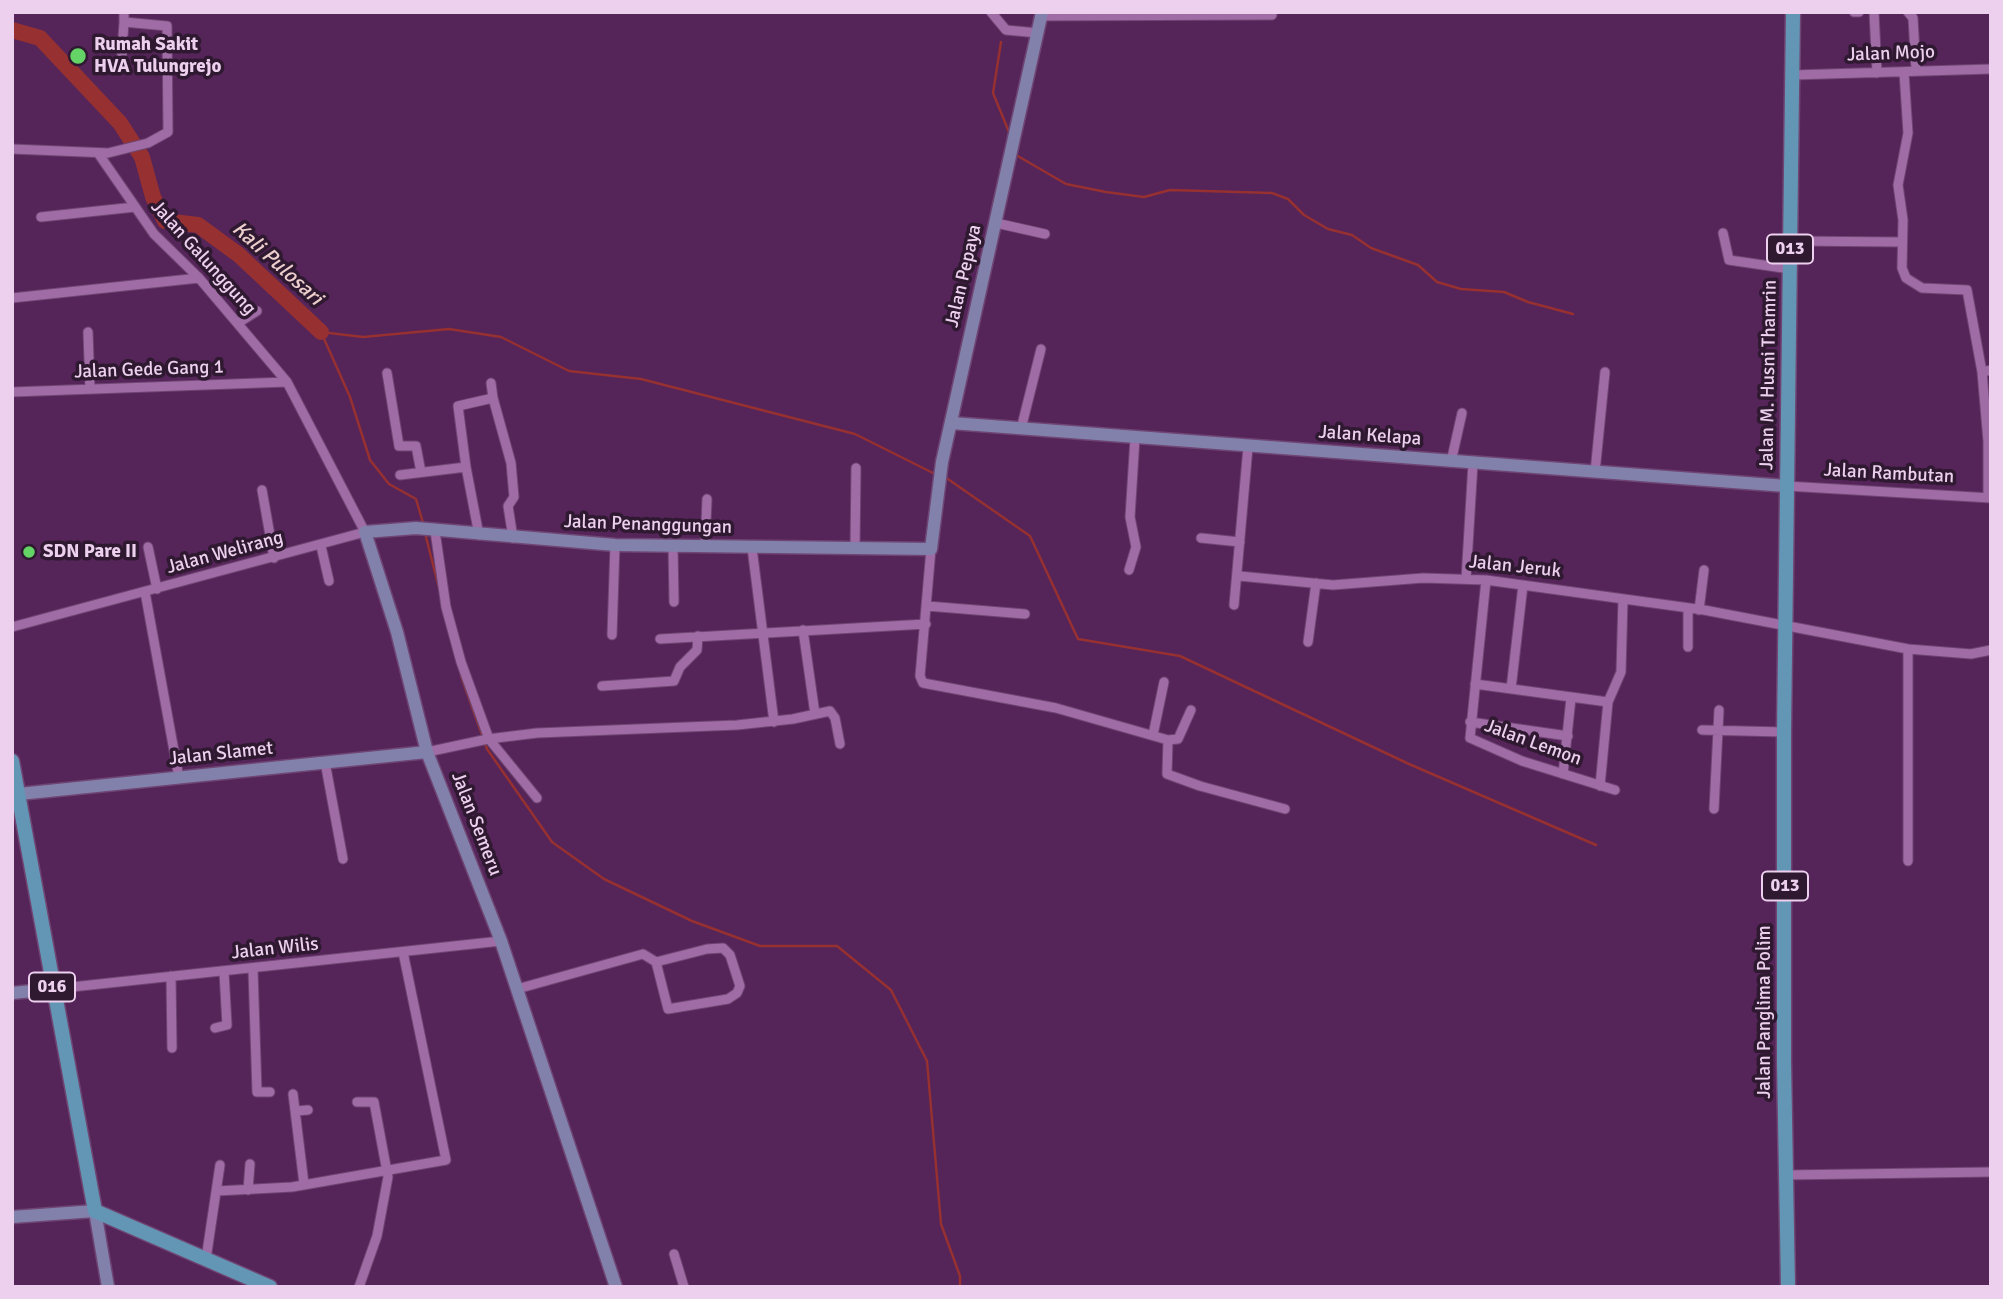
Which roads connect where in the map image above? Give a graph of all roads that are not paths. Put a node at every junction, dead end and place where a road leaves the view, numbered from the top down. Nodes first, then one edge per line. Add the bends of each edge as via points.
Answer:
1 (991, 12) edge
2 (1793, 12) edge
3 (1874, 12) edge
4 (1908, 12) edge
5 (1042, 14) edge
6 (1272, 15) dead end
7 (124, 17) edge
8 (1038, 33) junction
9 (121, 65) dead end
10 (1991, 69) edge
11 (1916, 70) junction
12 (1904, 72) junction
13 (1877, 73) junction
14 (1793, 75) junction
15 (12, 149) edge
16 (98, 153) junction
17 (135, 207) junction
18 (41, 217) dead end
19 (996, 223) junction
20 (1723, 233) dead end
21 (1045, 234) dead end
22 (1790, 242) junction
23 (1900, 242) junction
24 (1790, 269) junction
25 (199, 278) junction
26 (12, 298) edge
27 (257, 311) dead end
28 (238, 323) junction
29 (88, 332) dead end
30 (1041, 349) dead end
31 (1986, 371) edge
32 (1605, 372) dead end
33 (387, 373) dead end
34 (287, 382) junction
35 (491, 383) dead end
36 (90, 389) junction
37 (12, 392) edge
38 (493, 398) junction
39 (1462, 414) dead end
40 (951, 423) junction
41 (1021, 429) junction
42 (1135, 438) junction
43 (1248, 447) junction
44 (1451, 461) junction
45 (1473, 463) junction
46 (466, 467) junction
47 (856, 468) dead end
48 (421, 472) junction
49 (1595, 472) junction
50 (400, 475) dead end
51 (1786, 486) junction
52 (262, 490) dead end
53 (1984, 497) edge
54 (707, 499) dead end
55 (433, 530) junction
56 (365, 533) junction
57 (479, 535) junction
58 (513, 538) junction
59 (1201, 538) dead end
60 (1240, 542) junction
61 (615, 545) junction
62 (321, 546) junction
63 (148, 547) dead end
64 (673, 547) junction
65 (705, 547) junction
66 (752, 548) junction
67 (855, 549) junction
68 (931, 549) junction
69 (274, 558) junction
70 (1129, 570) dead end
71 (1704, 570) dead end
72 (1239, 576) junction
73 (1466, 579) junction
74 (1486, 580) junction
75 (329, 581) dead end
76 (1316, 583) junction
77 (1523, 585) junction
78 (157, 589) junction
79 (145, 592) junction
80 (1623, 599) junction
81 (674, 602) dead end
82 (1234, 604) dead end
83 (928, 606) junction
84 (1688, 608) junction
85 (1699, 610) junction
86 (1025, 614) dead end
87 (926, 624) junction
88 (1785, 625) junction
89 (12, 627) edge
90 (803, 630) junction
91 (761, 631) junction
92 (612, 635) dead end
93 (698, 636) junction
94 (660, 639) dead end
95 (1308, 642) dead end
96 (1688, 647) dead end
97 (1908, 649) junction
98 (1991, 650) edge
99 (1164, 682) dead end
100 (1475, 684) junction
101 (602, 686) dead end
102 (1511, 689) junction
103 (1571, 698) junction
104 (1608, 702) junction
105 (1191, 710) dead end
106 (1719, 710) dead end
107 (815, 714) junction
108 (774, 722) junction
109 (1470, 722) junction
110 (1702, 730) dead end
111 (1717, 730) junction
112 (1784, 732) junction
113 (1153, 735) junction
114 (1568, 736) junction
115 (485, 740) junction
116 (1168, 740) junction
117 (840, 744) dead end
118 (427, 752) junction
119 (12, 761) edge
120 (325, 762) junction
121 (1563, 774) junction
122 (179, 778) junction
123 (1600, 786) junction
124 (1615, 790) dead end
125 (16, 794) edge
126 (537, 798) dead end
127 (1285, 808) dead end
128 (1714, 809) dead end
129 (342, 859) dead end
130 (1908, 861) dead end
131 (501, 941) junction
132 (403, 952) junction
133 (656, 962) junction
134 (253, 970) junction
135 (224, 972) junction
136 (171, 976) junction
137 (53, 989) junction
138 (517, 989) junction
139 (12, 993) edge
140 (215, 1028) dead end
141 (172, 1048) dead end
142 (270, 1092) dead end
143 (293, 1094) dead end
144 (357, 1102) dead end
145 (308, 1110) dead end
146 (295, 1111) junction
147 (250, 1164) dead end
148 (220, 1165) dead end
149 (388, 1170) junction
150 (1991, 1172) edge
151 (1785, 1175) junction
152 (88, 1180) junction
153 (304, 1184) junction
154 (248, 1190) junction
155 (217, 1191) junction
156 (95, 1211) junction
157 (12, 1217) edge
158 (126, 1224) junction
159 (674, 1254) dead end
160 (206, 1259) junction
161 (249, 1282) edge
162 (108, 1287) edge
163 (270, 1287) edge
164 (359, 1287) edge
165 (616, 1287) edge
166 (684, 1287) edge
167 (1788, 1287) edge

1 - 8 street via 1006,30
2 - 14 main road, Jalan M. Husni Thamrin / 013
3 - 13 street
4 - 11 street via 1913,18
5 - 6 street
5 - 8 street, Jalan Pepaya
7 - 9 street
7 - 16 street via 168,28 165,134 128,149
8 - 19 street, Jalan Pepaya
10 - 11 street, Jalan Mojo
11 - 12 street, Jalan Mojo
12 - 13 street, Jalan Mojo
12 - 23 street via 1908,123 1898,174 1903,220
13 - 14 street, Jalan Mojo
14 - 22 main road, Jalan M. Husni Thamrin / 013
15 - 16 street
16 - 17 street, Jalan Galunggung
17 - 18 street
17 - 25 street, Jalan Galunggung via 154,234
19 - 21 street
19 - 40 street, Jalan Pepaya
20 - 24 street via 1729,260
22 - 23 street
22 - 24 main road, Jalan M. Husni Thamrin / 013
23 - 31 street via 1902,268 1914,284 1967,291
24 - 51 main road, Jalan M. Husni Thamrin / 013
25 - 26 street
25 - 28 street, Jalan Galunggung
27 - 28 street
28 - 34 street, Jalan Galunggung
29 - 36 street
30 - 41 street
31 - 53 street
32 - 49 street
33 - 48 street via 398,444 415,446
34 - 36 street, Jalan Gede Gang 1
34 - 56 street, Jalan Semeru
35 - 38 street
36 - 37 street, Jalan Gede Gang 1
38 - 46 street via 458,406
38 - 58 street via 511,463 514,497 508,506
39 - 44 street
40 - 41 street, Jalan Kelapa
40 - 68 street, Jalan Pepaya
41 - 42 street, Jalan Kelapa
42 - 43 street, Jalan Kelapa
42 - 70 street via 1130,517 1136,547
43 - 44 street, Jalan Kelapa
43 - 60 street
44 - 45 street, Jalan Kelapa
45 - 49 street, Jalan Kelapa
45 - 73 street
46 - 48 street
46 - 57 street
47 - 67 street
48 - 50 street
49 - 51 street, Jalan Kelapa
51 - 53 street, Jalan Rambutan
51 - 88 main road, Jalan Panglima Polim / 013
52 - 69 street
54 - 65 street
55 - 56 street, Jalan Penanggungan
55 - 57 street, Jalan Penanggungan
55 - 115 street via 446,607
56 - 62 street, Jalan Welirang
56 - 118 street, Jalan Semeru via 397,632
57 - 58 street, Jalan Penanggungan
58 - 61 street, Jalan Penanggungan
59 - 60 street
60 - 72 street
61 - 64 street, Jalan Penanggungan
61 - 92 street
62 - 69 street, Jalan Welirang
62 - 75 street
63 - 78 street
64 - 65 street, Jalan Penanggungan
64 - 81 street
65 - 66 street, Jalan Penanggungan
66 - 67 street, Jalan Penanggungan
66 - 91 street
67 - 68 street, Jalan Penanggungan
68 - 83 street
69 - 78 street, Jalan Welirang
71 - 85 street
72 - 76 street, Jalan Jeruk
72 - 82 street
73 - 74 street, Jalan Jeruk
73 - 76 street, Jalan Jeruk
74 - 77 street, Jalan Jeruk
74 - 100 street, Jalan Lemon
76 - 95 street
77 - 80 street, Jalan Jeruk
77 - 102 street
78 - 79 street, Jalan Welirang
79 - 89 street, Jalan Welirang
79 - 122 street
80 - 84 street, Jalan Jeruk
80 - 104 street via 1621,672
83 - 86 street
83 - 87 street
84 - 85 street, Jalan Jeruk
84 - 96 street
85 - 88 street, Jalan Jeruk
87 - 90 street
87 - 113 street via 920,676 925,684 1056,708
88 - 97 street, Jalan Jeruk
88 - 112 main road, Jalan Panglima Polim / 013
90 - 91 street
90 - 107 street
91 - 93 street
91 - 108 street
93 - 94 street
93 - 101 street via 697,650 680,667 674,681
97 - 98 street, Jalan Jeruk via 1971,654
97 - 130 street
99 - 113 street
100 - 102 street
100 - 109 street, Jalan Lemon
102 - 103 street
103 - 104 street
103 - 114 street
104 - 123 street
105 - 116 street via 1178,739
106 - 111 street
107 - 108 street
107 - 117 street via 834,713
108 - 115 street
109 - 114 street
109 - 121 street, Jalan Lemon via 1473,742
110 - 111 street
111 - 112 street
111 - 128 street
112 - 151 main road, Jalan Panglima Polim / 013
113 - 116 street
114 - 121 street
115 - 118 street
115 - 126 street
116 - 127 street via 1167,774
118 - 120 street, Jalan Slamet
118 - 131 street, Jalan Semeru
119 - 125 main road, 016
120 - 122 street, Jalan Slamet
120 - 129 street
121 - 123 street, Jalan Lemon
122 - 125 street, Jalan Slamet
123 - 124 street, Jalan Lemon
125 - 137 main road, 016
131 - 132 street, Jalan Wilis
131 - 138 street, Jalan Semeru
132 - 134 street, Jalan Wilis
132 - 149 street via 447,1159
133 - 133 street via 668,1009 728,999 740,986 723,948
133 - 138 street via 643,954
134 - 135 street, Jalan Wilis
134 - 142 street via 257,1092
135 - 136 street, Jalan Wilis
135 - 140 street via 227,1025
136 - 137 street, Jalan Wilis
136 - 141 street
137 - 139 street
137 - 152 main road, 016
138 - 165 street, Jalan Semeru
143 - 146 street
144 - 149 street via 374,1102
145 - 146 street
146 - 153 street
147 - 154 street
148 - 155 street
149 - 153 street
149 - 164 street via 377,1236
150 - 151 street
151 - 167 main road, Jalan Panglima Polim / 013
152 - 156 main road, 016
152 - 158 main road, 016 via 102,1202
153 - 154 street
154 - 155 street
155 - 160 street
156 - 157 street
156 - 158 main road, 016
156 - 162 street
158 - 160 main road, 016
159 - 166 street
160 - 161 main road, 016
161 - 163 main road, 016

